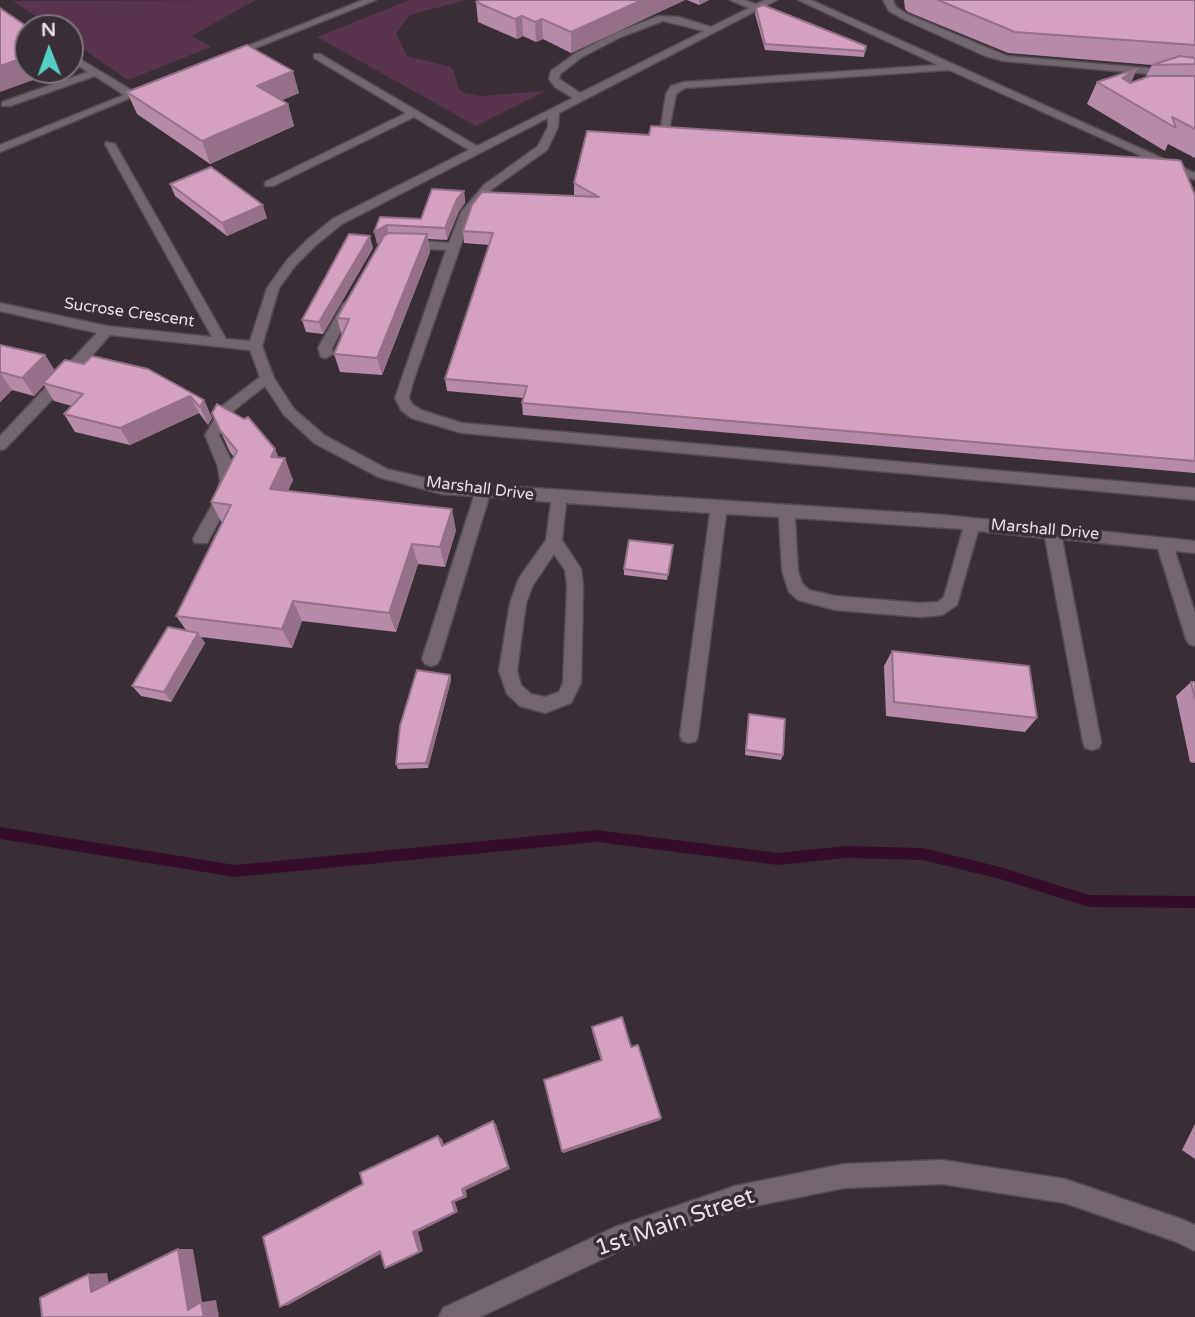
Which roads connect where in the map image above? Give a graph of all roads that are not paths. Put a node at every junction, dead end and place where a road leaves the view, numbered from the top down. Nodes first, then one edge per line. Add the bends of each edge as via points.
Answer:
1 (371, 0) edge
2 (734, 0) edge
3 (772, 0) edge
4 (803, 0) edge
5 (888, 0) edge
6 (755, 7) junction
7 (710, 30) junction
8 (317, 56) dead end
9 (218, 60) edge
10 (84, 65) edge
11 (950, 67) junction
12 (96, 72) junction
13 (1195, 75) edge
14 (156, 85) edge
15 (132, 95) junction
16 (579, 97) junction
17 (6, 104) dead end
18 (554, 110) junction
19 (414, 113) junction
20 (664, 131) edge
21 (110, 144) dead end
22 (0, 149) edge
23 (477, 150) junction
24 (1195, 177) edge
25 (269, 184) dead end
26 (389, 244) edge
27 (452, 247) junction
28 (355, 293) edge
29 (0, 307) edge
30 (107, 330) junction
31 (222, 343) junction
32 (255, 346) junction
33 (326, 354) dead end
34 (267, 378) junction
35 (0, 445) edge
36 (484, 492) junction
37 (1195, 494) edge
38 (559, 498) junction
39 (719, 507) junction
40 (787, 511) junction
41 (972, 524) junction
42 (1052, 531) junction
43 (201, 539) dead end
44 (554, 541) junction
45 (1164, 543) junction
46 (1195, 547) edge
47 (1195, 639) edge
48 (431, 659) dead end
49 (689, 735) dead end
50 (1092, 742) dead end
51 (1195, 1239) edge
52 (452, 1317) edge

1 - 9 street
2 - 6 street
3 - 6 street
4 - 11 street
5 - 13 street via 892,9 904,16 1006,59
6 - 7 street
7 - 16 street
7 - 16 street via 662,18 618,35 555,73 559,85
8 - 19 street
10 - 12 street
11 - 20 street via 684,85 671,94
11 - 24 street
12 - 15 street
12 - 17 street
14 - 15 street
15 - 22 street
16 - 18 street
18 - 23 street
18 - 27 street via 553,127 543,148 476,198
19 - 23 street
19 - 25 street
21 - 31 street
23 - 32 street via 338,221 312,242 273,288
26 - 27 street
27 - 37 street via 402,398 415,414 435,422
28 - 33 street
29 - 30 street, Sucrose Crescent
30 - 31 street, Sucrose Crescent
30 - 35 street
31 - 32 street, Sucrose Crescent
32 - 34 street, Marshall Drive
34 - 36 street, Marshall Drive via 289,412 319,439 383,473 442,488
34 - 43 street via 227,409 212,435 228,481
36 - 38 street, Marshall Drive
36 - 48 street
38 - 39 street, Marshall Drive
38 - 44 street
39 - 40 street, Marshall Drive
39 - 49 street
40 - 41 street, Marshall Drive
40 - 41 street via 790,571 795,587 804,595 835,603 920,610 942,608 951,600
41 - 42 street, Marshall Drive
42 - 45 street, Marshall Drive
42 - 50 street
44 - 44 street via 573,569 572,683 565,698 545,705 526,700 513,689 508,671 525,583
45 - 46 street, Marshall Drive
45 - 47 street
51 - 52 street, 1st Main Street via 1065,1191 942,1172 844,1176 735,1198 624,1236

